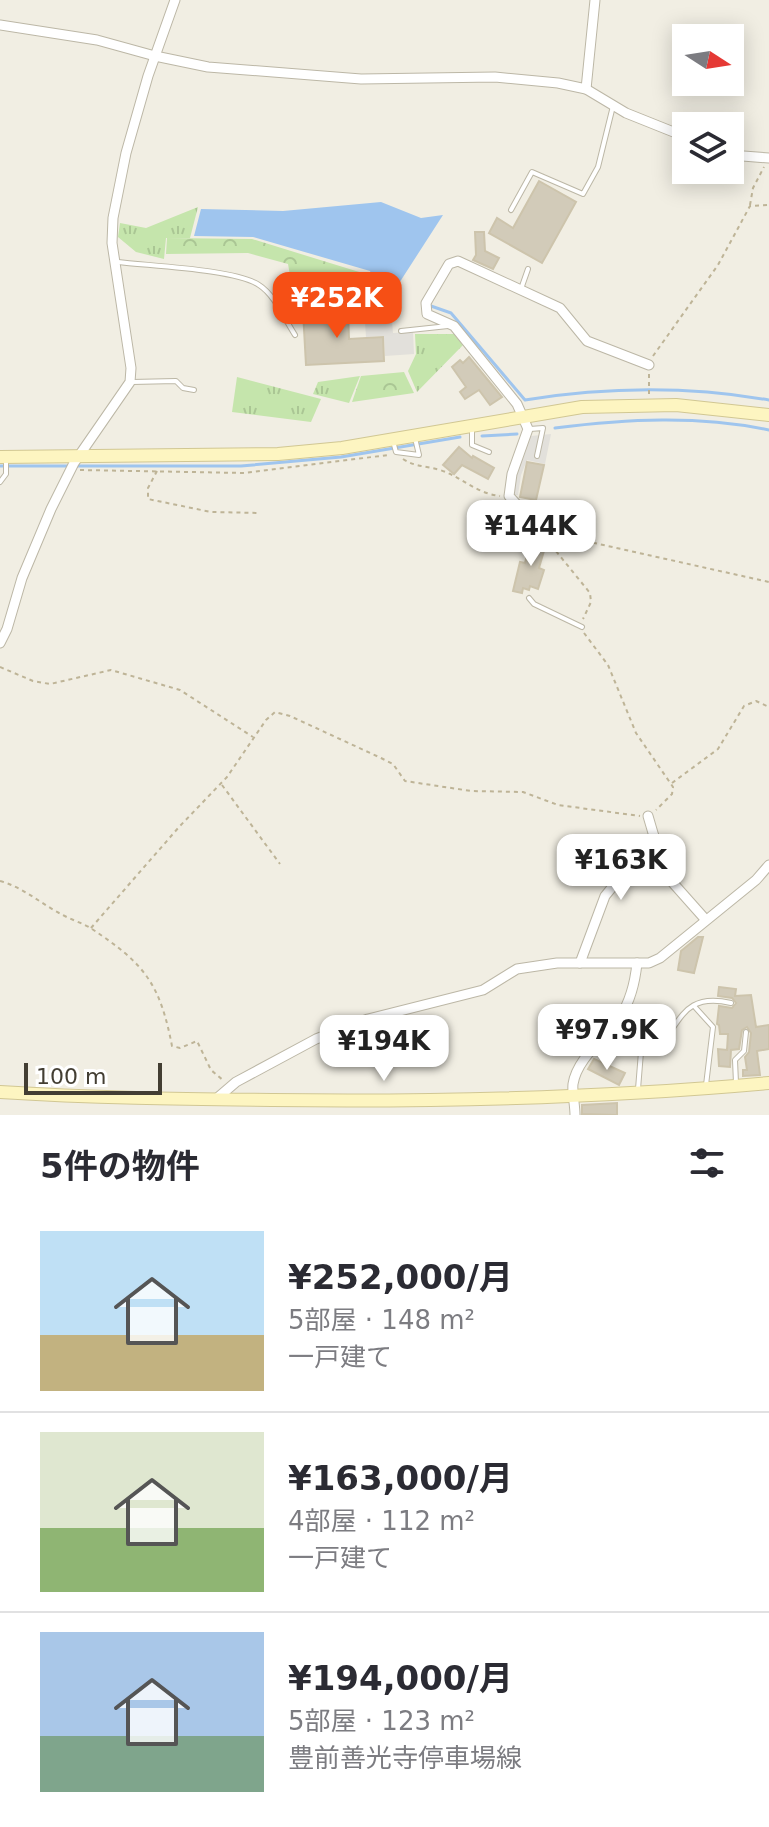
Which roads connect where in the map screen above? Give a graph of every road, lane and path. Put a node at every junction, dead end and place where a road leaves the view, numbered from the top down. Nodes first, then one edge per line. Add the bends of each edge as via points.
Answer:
1 (175, 0) edge
2 (595, 0) edge
3 (0, 25) edge
4 (155, 56) junction
5 (586, 89) junction
6 (614, 104) junction
7 (672, 131) edge
8 (744, 156) edge
9 (768, 158) edge
10 (769, 205) edge
11 (750, 206) junction
12 (511, 210) dead end
13 (115, 262) junction
14 (528, 269) dead end
15 (521, 289) junction
16 (454, 326) junction
17 (401, 331) dead end
18 (295, 335) dead end
19 (649, 365) junction
20 (130, 382) junction
21 (194, 390) dead end
22 (650, 393) dead end
23 (769, 415) edge
24 (523, 416) junction
25 (471, 426) junction
26 (528, 429) junction
27 (416, 441) junction
28 (394, 447) junction
29 (489, 452) dead end
30 (537, 456) dead end
31 (5, 462) edge
32 (74, 465) junction
33 (158, 469) junction
34 (0, 482) edge
35 (509, 496) junction
36 (259, 513) dead end
37 (546, 536) junction
38 (769, 582) edge
39 (529, 598) dead end
40 (582, 627) junction
41 (0, 643) edge
42 (0, 667) edge
43 (769, 707) edge
44 (254, 737) junction
45 (221, 784) junction
46 (671, 784) junction
47 (648, 816) junction
48 (654, 836) junction
49 (280, 864) dead end
50 (769, 865) edge
51 (0, 881) edge
52 (705, 919) junction
53 (91, 928) junction
54 (580, 963) junction
55 (637, 963) junction
56 (731, 1003) dead end
57 (643, 1004) dead end
58 (694, 1006) junction
59 (746, 1032) dead end
60 (623, 1048) joint
61 (641, 1052) junction
62 (769, 1083) edge
63 (232, 1084) junction
64 (736, 1086) junction
65 (705, 1088) junction
66 (0, 1092) edge
67 (638, 1092) junction
68 (575, 1095) junction
69 (215, 1100) junction
70 (575, 1115) edge

1 - 4 street
2 - 5 street
3 - 4 street via 97,40
4 - 5 street via 208,67 320,76 495,77
4 - 13 street via 113,218
5 - 6 street
6 - 7 street
6 - 12 lane via 598,167 583,194 532,172
8 - 9 street
9 - 11 path
10 - 11 path
11 - 19 path via 718,265
13 - 18 lane via 186,268 257,283
13 - 20 street
14 - 15 lane
15 - 16 street via 453,261 426,307 427,314
15 - 19 street via 560,308 587,341
16 - 17 lane
16 - 24 street
19 - 22 path
20 - 21 lane via 176,381
20 - 32 street
23 - 24 main road via 648,405
24 - 25 main road
24 - 26 street
25 - 27 main road
25 - 29 lane via 472,445
26 - 30 lane via 543,428
26 - 35 street
27 - 28 main road
27 - 28 lane via 419,455
28 - 32 main road
28 - 33 path via 387,455 244,473
28 - 35 path via 409,463 440,470 483,493
31 - 32 main road
31 - 34 lane
32 - 33 path
32 - 41 street via 40,531
33 - 36 path via 148,499 211,512
35 - 37 street
37 - 38 path
37 - 40 path via 590,593
39 - 40 lane
40 - 46 path via 608,665 636,733
42 - 44 path via 50,684 111,670 180,690
43 - 46 path via 756,701 744,706 718,749
44 - 45 path
44 - 47 path via 279,712 393,764 405,781 523,792 558,805
45 - 49 path
45 - 53 path
46 - 47 path via 672,794
47 - 48 street
48 - 52 street via 665,874
48 - 54 street via 605,896
50 - 52 street
51 - 53 path
52 - 55 street via 660,958
53 - 63 path via 148,977 161,1000 172,1046 197,1041 211,1070
54 - 55 street
54 - 63 street via 527,966 483,990 368,1019 316,1039
55 - 68 street via 626,1005 581,1067 573,1085
56 - 58 lane
57 - 60 path via 624,1027
58 - 61 lane via 681,1013 657,1047
58 - 65 lane via 713,1027
59 - 64 lane via 744,1051 735,1060
60 - 61 lane
61 - 67 lane
62 - 64 main road
63 - 69 street
64 - 65 main road
65 - 67 main road
66 - 69 main road
67 - 68 main road
68 - 69 main road
68 - 70 street

